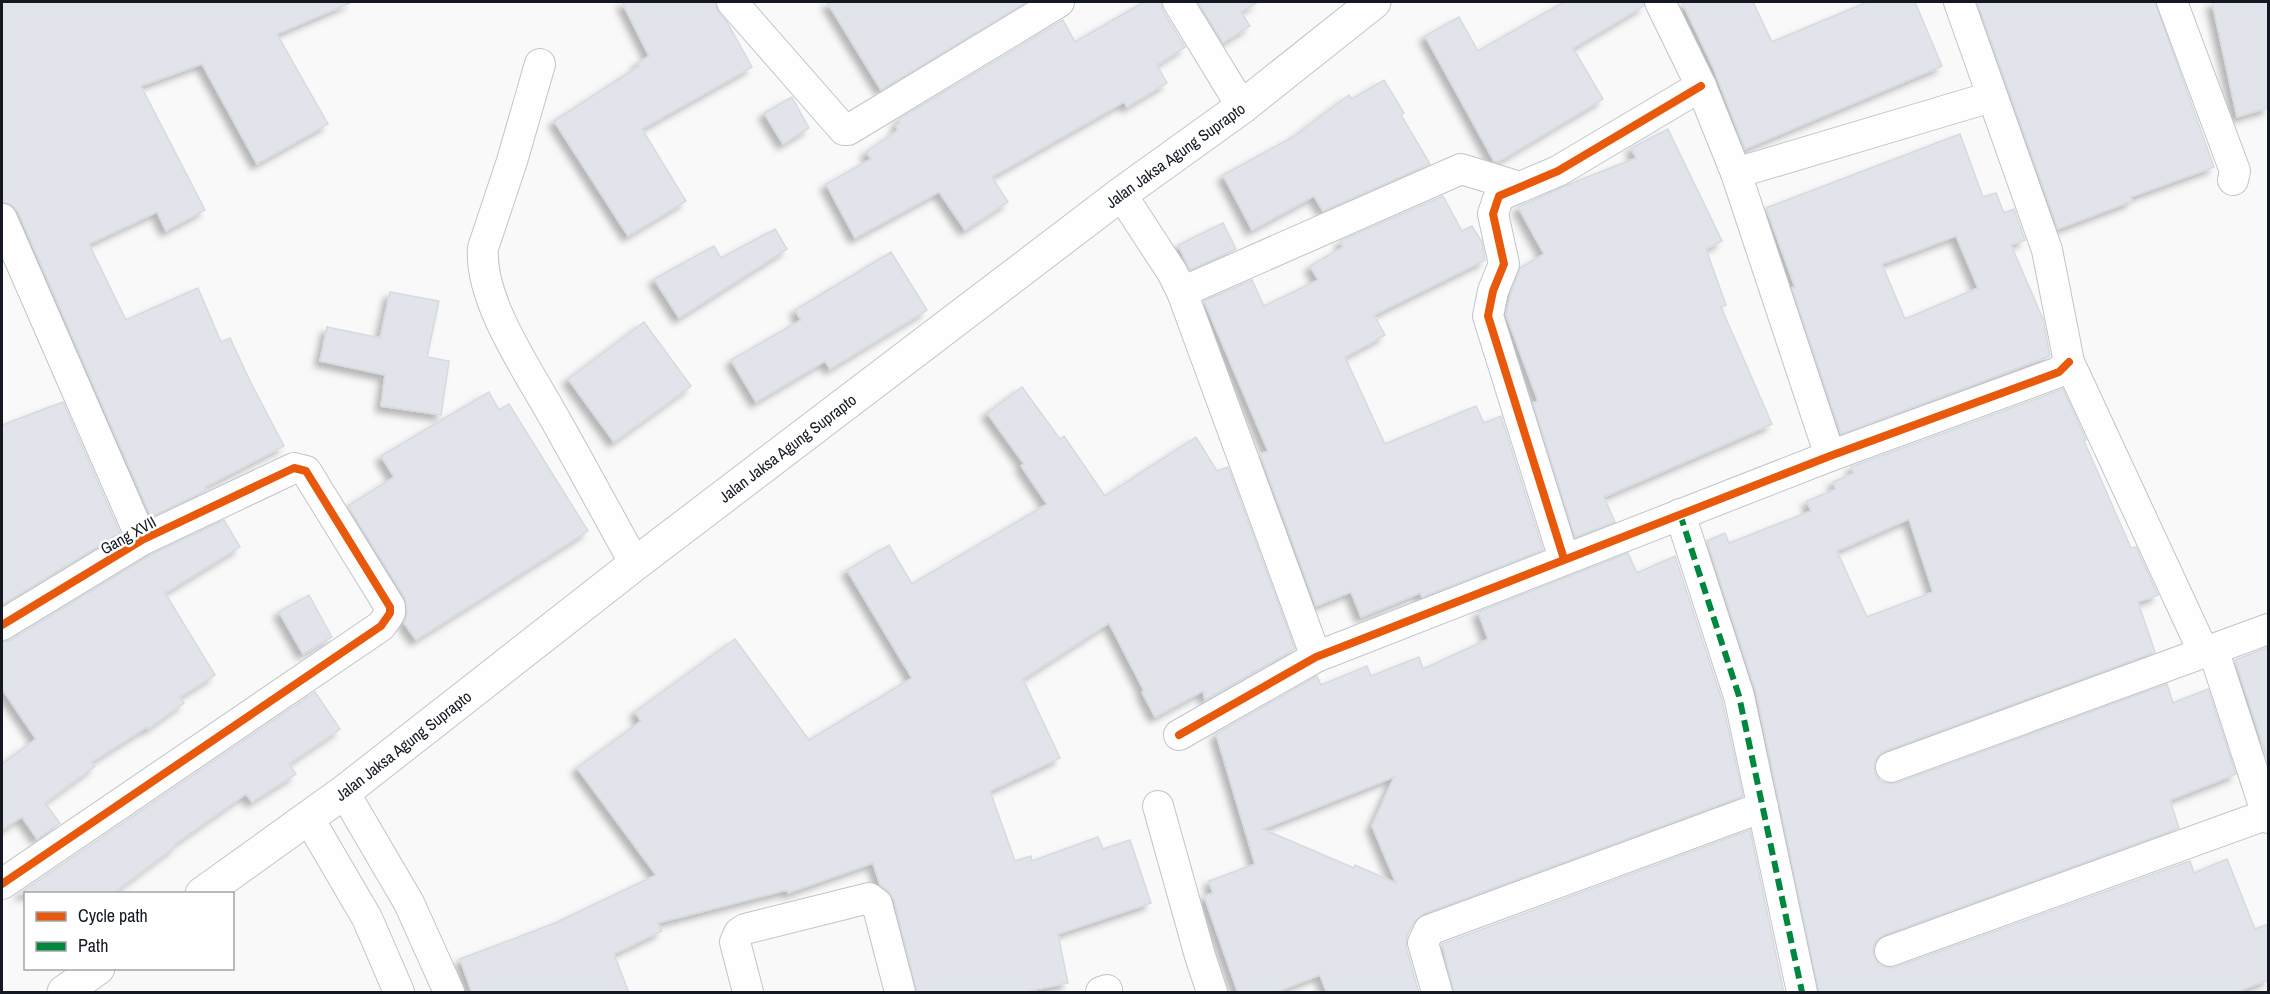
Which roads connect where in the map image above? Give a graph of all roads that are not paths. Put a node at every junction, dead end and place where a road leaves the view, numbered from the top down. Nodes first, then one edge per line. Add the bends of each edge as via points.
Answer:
1 (732, 2) edge
2 (1059, 2) edge
3 (1178, 2) edge
4 (1374, 2) edge
5 (1660, 2) edge
6 (1959, 2) edge
7 (2172, 2) edge
8 (540, 64) dead end
9 (1701, 86) junction
10 (1991, 97) junction
11 (1242, 107) junction
12 (1736, 173) junction
13 (2233, 180) dead end
14 (1520, 187) junction
15 (1121, 194) junction
16 (2, 219) edge
17 (1182, 292) junction
18 (2069, 362) junction
19 (1830, 456) junction
20 (1680, 514) junction
21 (142, 540) junction
22 (1564, 560) junction
23 (635, 564) junction
24 (2, 625) edge
25 (2268, 629) edge
26 (2208, 651) junction
27 (1316, 657) junction
28 (1179, 735) dead end
29 (1891, 767) dead end
30 (344, 792) junction
31 (1158, 806) dead end
32 (1763, 807) junction
33 (2268, 815) edge
34 (308, 817) junction
35 (2, 884) edge
36 (205, 892) edge
37 (1890, 951) dead end
38 (97, 970) edge
39 (64, 993) edge
40 (399, 993) edge
41 (449, 993) edge
42 (748, 993) edge
43 (900, 993) edge
44 (1212, 993) edge
45 (1437, 993) edge
46 (1802, 993) edge

1 - 2 street via 848,130
3 - 11 street
4 - 11 main road, Jalan Jaksa Agung Suprapto
5 - 9 street
6 - 10 street
7 - 13 street via 2235,171
8 - 23 street via 482,262 492,299 510,338
9 - 12 street
9 - 14 street via 1558,171
10 - 12 street
10 - 18 street via 2047,250
11 - 15 main road, Jalan Jaksa Agung Suprapto
12 - 19 street
14 - 17 street via 1461,169
14 - 22 street via 1496,201 1493,214 1504,264 1488,316
15 - 17 street
15 - 23 main road, Jalan Jaksa Agung Suprapto
16 - 21 street
17 - 27 street
18 - 19 street via 2059,372
18 - 26 street
19 - 20 street
20 - 22 street
20 - 32 street via 1739,696
21 - 24 street, Gang XVII
21 - 35 street, Gang XVII via 294,468 306,471 390,607 381,626
22 - 27 street
23 - 30 main road, Jalan Jaksa Agung Suprapto
25 - 26 street
26 - 29 street
26 - 33 street
27 - 28 street
30 - 34 main road, Jalan Jaksa Agung Suprapto
30 - 41 street via 409,903
31 - 44 street
32 - 45 street via 1429,930 1423,943
32 - 46 street
33 - 37 street
34 - 36 main road, Jalan Jaksa Agung Suprapto
34 - 40 street via 367,918
38 - 39 main road
42 - 43 street via 735,942 739,933 868,898 877,904

